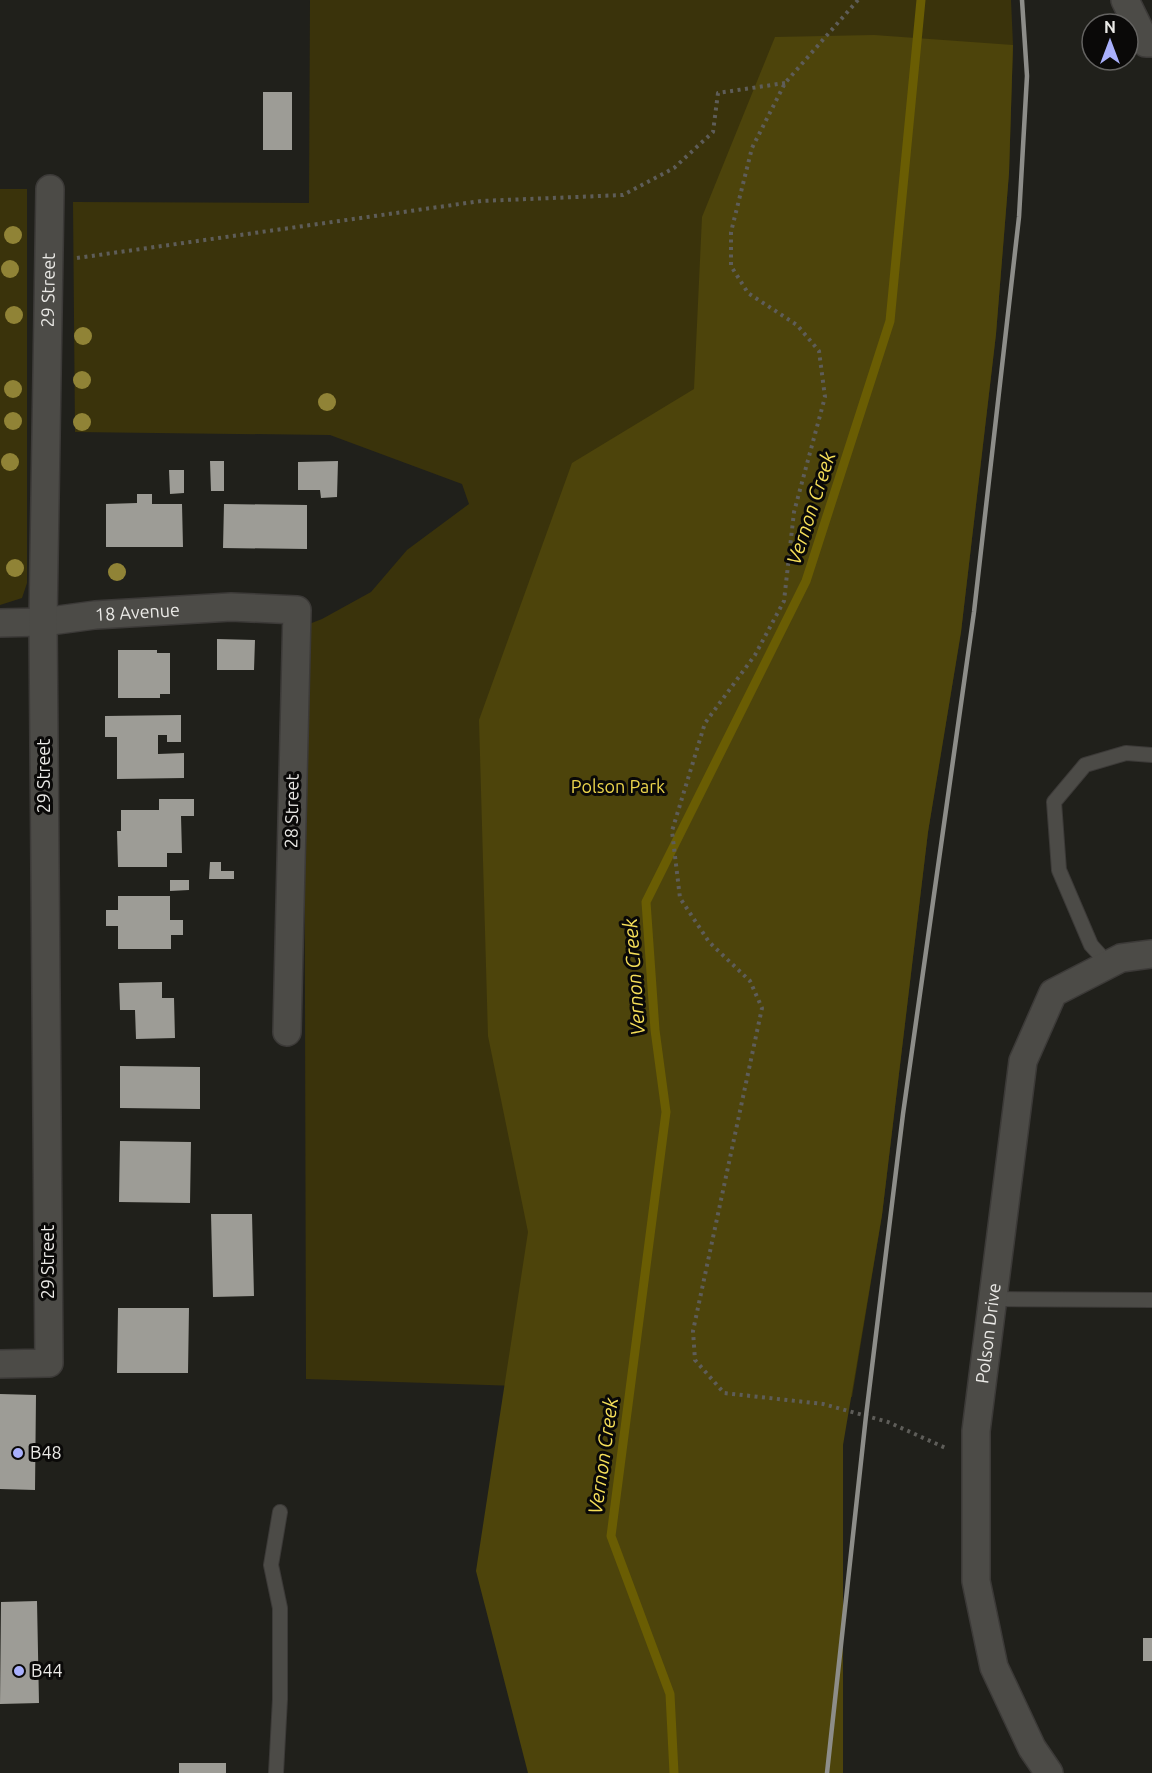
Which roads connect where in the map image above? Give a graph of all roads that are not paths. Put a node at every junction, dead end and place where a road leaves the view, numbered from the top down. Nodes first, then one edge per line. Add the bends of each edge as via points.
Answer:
1 (1125, 0) edge
2 (1152, 43) edge
3 (50, 189) dead end
4 (276, 609) joint
5 (0, 622) edge
6 (43, 622) junction
7 (1152, 755) edge
8 (1152, 954) edge
9 (1108, 965) junction
10 (287, 1032) dead end
11 (992, 1299) junction
12 (1152, 1300) edge
13 (0, 1364) edge
14 (280, 1512) dead end
15 (276, 1773) edge
16 (1049, 1773) edge

1 - 2 street via 1146,43
3 - 6 street, 29 Street
4 - 6 street, 18 Avenue via 231,607
4 - 10 street, 28 Street via 297,610
5 - 6 street, 18 Avenue
6 - 13 street, 29 Street via 49,1363
7 - 9 lane via 1125,753 1085,765 1054,802 1059,870 1091,945
8 - 9 street, Polson Drive via 1121,958
9 - 11 street, Polson Drive via 1053,993 1023,1061
11 - 12 lane
11 - 16 street, Polson Drive via 976,1431 976,1581 994,1667 1032,1748
14 - 15 lane via 271,1565 280,1608

